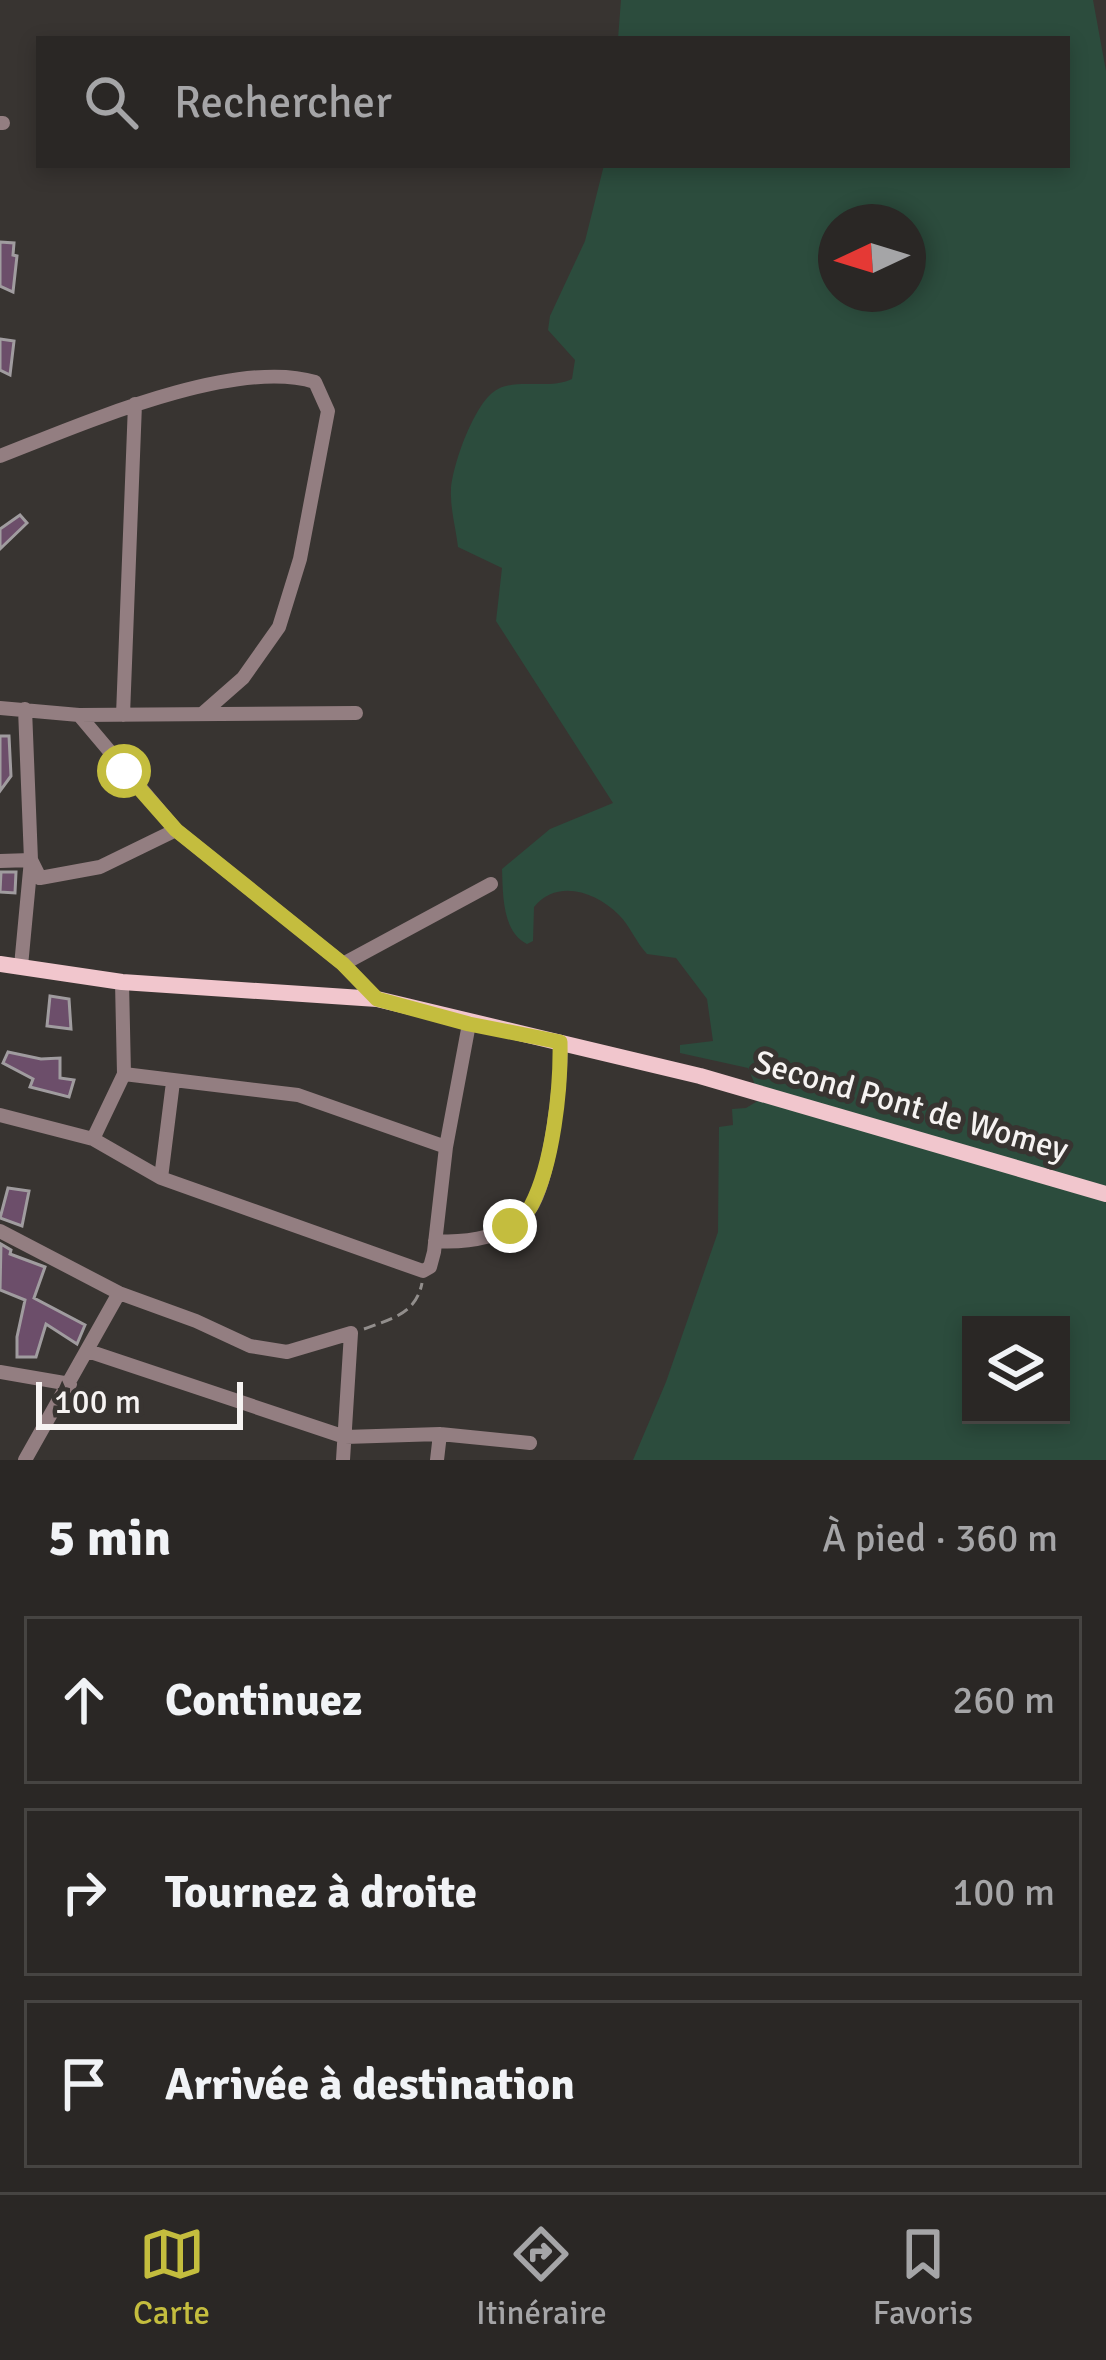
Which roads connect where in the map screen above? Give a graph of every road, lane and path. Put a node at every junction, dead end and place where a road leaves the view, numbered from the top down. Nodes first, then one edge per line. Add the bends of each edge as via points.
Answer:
1 (135, 404) junction
2 (0, 456) edge
3 (0, 708) edge
4 (25, 709) junction
5 (356, 713) dead end
6 (202, 714) junction
7 (79, 715) junction
8 (123, 715) junction
9 (176, 830) junction
10 (31, 860) junction
11 (0, 861) edge
12 (490, 884) dead end
13 (0, 964) edge
14 (343, 964) junction
15 (21, 966) junction
16 (122, 982) junction
17 (377, 999) junction
18 (469, 1024) junction
19 (560, 1042) junction
20 (124, 1073) junction
21 (173, 1082) junction
22 (0, 1115) edge
23 (93, 1138) junction
24 (446, 1147) junction
25 (161, 1178) junction
26 (1106, 1194) edge
27 (0, 1231) edge
28 (435, 1241) junction
29 (423, 1271) junction
30 (118, 1293) junction
31 (351, 1333) junction
32 (88, 1351) junction
33 (0, 1372) edge
34 (70, 1384) junction
35 (440, 1435) junction
36 (345, 1437) junction
37 (530, 1442) dead end
38 (25, 1460) edge
39 (343, 1460) edge
40 (437, 1460) edge

1 - 2 street
1 - 6 street via 268,374 315,382 328,411 279,627 243,678
1 - 8 street
3 - 4 street
4 - 7 street
4 - 10 street
5 - 6 street
6 - 8 street
7 - 8 street
7 - 9 street
9 - 10 street via 100,866 40,878
9 - 14 street
10 - 11 street
10 - 15 street
12 - 14 street
13 - 15 main road, Second Pont de Womey
14 - 17 street
15 - 16 main road, Second Pont de Womey
16 - 17 main road, Second Pont de Womey
16 - 20 street
17 - 18 main road, Second Pont de Womey
18 - 19 main road, Second Pont de Womey
18 - 24 street
19 - 26 main road, Second Pont de Womey
19 - 28 street via 561,1082 530,1210 492,1235
20 - 21 street
20 - 23 street
21 - 24 street via 298,1094
21 - 25 street
22 - 23 street
23 - 25 street
24 - 28 street
25 - 29 street
27 - 30 street
28 - 29 street
29 - 31 path via 421,1291 402,1316
30 - 31 street via 272,1351
30 - 32 street
31 - 36 street
32 - 34 street
32 - 36 street
33 - 34 street
34 - 38 street
35 - 36 street
35 - 37 street
35 - 40 street
36 - 39 street

